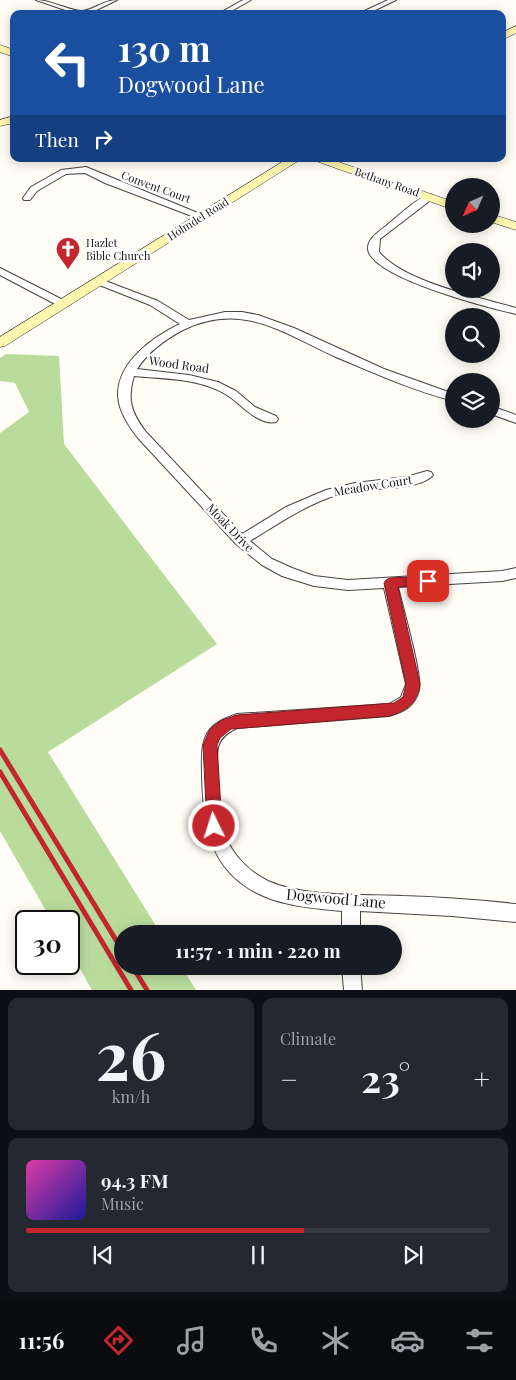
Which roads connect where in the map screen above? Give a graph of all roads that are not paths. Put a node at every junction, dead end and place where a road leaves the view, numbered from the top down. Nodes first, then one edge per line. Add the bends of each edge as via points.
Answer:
1 (40, 0) edge
2 (114, 0) edge
3 (248, 0) edge
4 (393, 0) edge
5 (74, 10) edge
6 (91, 10) edge
7 (229, 10) edge
8 (370, 10) edge
9 (290, 162) edge
10 (329, 162) edge
11 (430, 197) junction
12 (27, 198) dead end
13 (445, 203) edge
14 (200, 216) junction
15 (500, 221) edge
16 (516, 226) edge
17 (0, 271) edge
18 (100, 282) junction
19 (63, 304) junction
20 (516, 311) edge
21 (188, 324) junction
22 (0, 342) edge
23 (131, 372) junction
24 (445, 395) edge
25 (500, 413) edge
26 (272, 419) dead end
27 (516, 419) edge
28 (427, 475) dead end
29 (240, 541) junction
30 (516, 573) edge
31 (390, 583) junction
32 (351, 903) junction
33 (516, 913) edge
34 (351, 925) edge
35 (352, 975) edge
36 (353, 990) edge

1 - 5 street
2 - 6 street
3 - 7 street
4 - 8 street
9 - 14 main road, Holmdel Road
10 - 11 main road, Bethany Road
11 - 13 main road, Bethany Road
11 - 20 street via 376,238 375,254 388,266 419,280
12 - 14 street, Convent Court via 34,189 64,172 86,170
14 - 18 main road, Holmdel Road
15 - 16 main road
17 - 19 street
18 - 19 main road, Holmdel Road
18 - 21 street via 154,303
19 - 22 main road, Holmdel Road
21 - 23 street, Moak Drive via 152,345 141,355
21 - 24 street, Moak Drive via 225,315 255,318 376,370
23 - 26 street, Wood Road via 214,384 232,393 251,410
23 - 29 street, Moak Drive via 124,391 133,423
25 - 27 street
28 - 29 street, Meadow Court via 411,482 359,486 321,496 299,505
29 - 31 street, Moak Drive via 267,562 298,576 340,584
30 - 31 street, Moak Drive
31 - 32 street, Dogwood Lane via 413,684 407,701 389,710 237,721 218,730 210,745 214,826 232,864 252,881 285,895
32 - 33 street, Dogwood Lane
32 - 34 street
35 - 36 street

